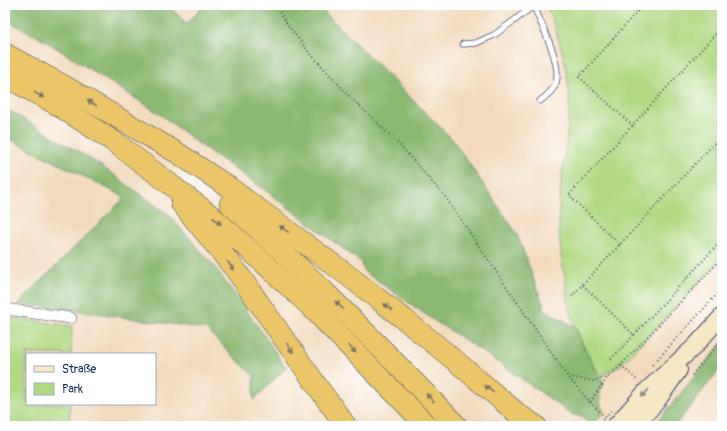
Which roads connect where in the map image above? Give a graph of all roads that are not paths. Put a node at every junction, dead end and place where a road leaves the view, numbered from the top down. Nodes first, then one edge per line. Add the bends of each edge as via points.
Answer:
1 (535, 5) edge
2 (463, 44) dead end
3 (5, 54) edge
4 (5, 76) edge
5 (540, 101) dead end
6 (126, 123) junction
7 (153, 171) junction
8 (5, 309) edge
9 (722, 316) edge
10 (71, 318) dead end
11 (694, 347) junction
12 (614, 419) edge
13 (522, 420) edge
14 (346, 426) edge
15 (427, 426) edge
16 (457, 426) edge
17 (536, 426) edge
18 (636, 426) edge

1 - 2 lane via 494,35 476,43
1 - 5 lane via 557,68 556,81 551,92
6 -> 3 highway
4 -> 7 highway via 62,108
13 -> 6 highway via 422,334 346,274 230,188
16 -> 6 highway via 357,323 273,242 217,193
7 -> 14 highway via 234,270
7 -> 15 highway via 204,210 309,305
8 - 10 street
9 - 11 main road
11 -> 12 main road
11 - 18 main road via 658,400
13 - 17 highway

